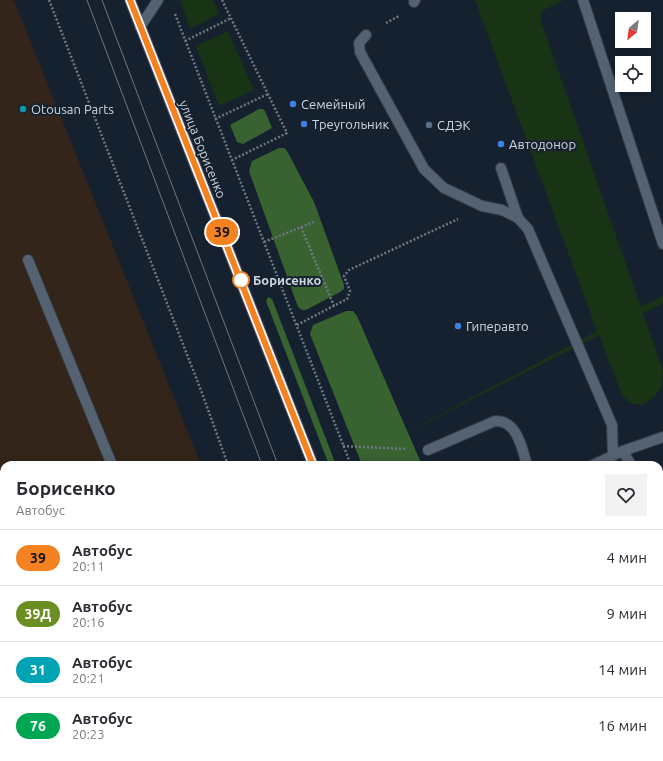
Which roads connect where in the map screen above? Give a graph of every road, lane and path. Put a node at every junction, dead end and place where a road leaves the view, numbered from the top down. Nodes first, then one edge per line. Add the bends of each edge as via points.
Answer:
1 (50, 0) edge
2 (130, 0) edge
3 (158, 0) edge
4 (222, 0) edge
5 (583, 0) edge
6 (415, 1) edge
7 (172, 7) dead end
8 (231, 18) junction
9 (140, 27) junction
10 (366, 35) joint
11 (185, 41) junction
12 (268, 94) junction
13 (215, 119) junction
14 (232, 160) junction
15 (501, 168) dead end
16 (482, 206) junction
17 (518, 218) junction
18 (314, 222) dead end
19 (301, 227) junction
20 (264, 242) junction
21 (663, 244) edge
22 (28, 260) dead end
23 (334, 306) junction
24 (297, 325) junction
25 (663, 437) edge
26 (343, 446) junction
27 (428, 450) joint
28 (623, 451) junction
29 (613, 456) junction
30 (110, 461) edge
31 (227, 461) edge
32 (311, 461) edge
33 (349, 461) edge
34 (526, 461) edge
35 (602, 461) edge
36 (629, 461) edge

1 - 31 path
2 - 9 main road, улица Борисенко
3 - 9 lane
4 - 8 path
5 - 21 lane
6 - 10 path via 399,16
7 - 11 path
8 - 11 path
8 - 12 path
9 - 32 main road, улица Борисенко
10 - 16 lane via 359,43 360,52 424,169 444,188
11 - 13 path
12 - 13 path
12 - 14 path via 287,133
13 - 14 path
14 - 20 path
15 - 17 lane
16 - 17 lane via 502,210
16 - 23 path via 349,270 344,276 349,295 347,299
17 - 29 lane via 528,229 612,425
18 - 19 path
19 - 20 path
19 - 23 path
20 - 24 path
22 - 30 lane
23 - 24 path
24 - 26 path
25 - 28 lane
26 - 27 path
26 - 33 path
27 - 34 lane via 495,421 501,421 513,429
28 - 29 lane
28 - 36 lane
29 - 35 lane

